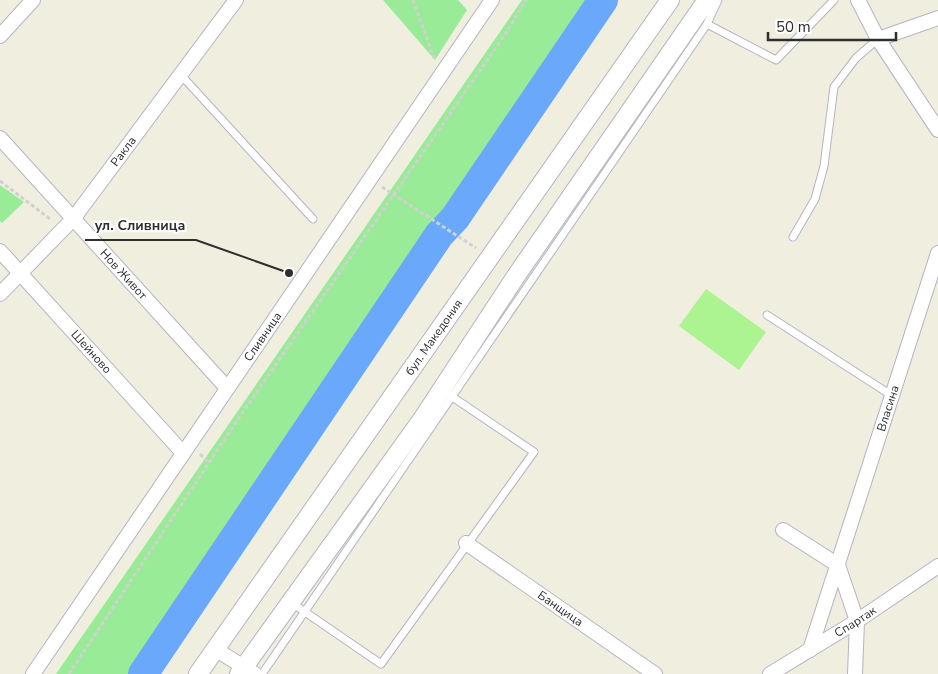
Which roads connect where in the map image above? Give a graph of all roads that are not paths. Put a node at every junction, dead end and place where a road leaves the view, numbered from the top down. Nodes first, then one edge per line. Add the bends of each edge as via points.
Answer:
1 (33, 0) edge
2 (236, 0) edge
3 (492, 0) edge
4 (670, 0) edge
5 (707, 0) edge
6 (718, 0) edge
7 (834, 0) edge
8 (858, 0) edge
9 (938, 18) edge
10 (707, 24) junction
11 (0, 36) edge
12 (878, 39) junction
13 (180, 75) junction
14 (938, 130) edge
15 (0, 138) edge
16 (73, 219) junction
17 (313, 219) dead end
18 (793, 238) dead end
19 (0, 252) edge
20 (938, 253) edge
21 (20, 274) junction
22 (0, 294) edge
23 (767, 315) dead end
24 (227, 388) junction
25 (892, 395) junction
26 (450, 396) junction
27 (183, 453) junction
28 (782, 530) dead end
29 (466, 543) junction
30 (838, 565) junction
31 (938, 566) edge
32 (290, 601) junction
33 (305, 612) junction
34 (857, 621) junction
35 (215, 649) junction
36 (810, 650) junction
37 (246, 672) edge
38 (33, 674) edge
39 (198, 674) edge
40 (262, 674) edge
41 (655, 674) edge
42 (770, 674) edge
43 (855, 674) edge

1 - 11 street
2 - 13 street, Ракла
3 - 24 street, Сливница
4 - 35 street, бул. Македония
5 - 32 street via 516,276 423,418
6 - 10 lane
7 - 10 lane via 776,60
8 - 12 street
9 - 12 street
10 - 26 lane
12 - 14 street
12 - 18 lane via 856,58 834,87 824,166 814,199
13 - 16 street, Ракла
13 - 17 lane
15 - 16 street, Нов Живот
16 - 21 street, Ракла
16 - 24 street, Нов Живот
19 - 21 street, Шейново
20 - 25 street, Власина
21 - 22 street, Ракла
21 - 27 street, Шейново
23 - 25 lane
24 - 27 street, Сливница
25 - 30 street, Власина
26 - 29 lane via 534,452
26 - 33 lane
27 - 38 street, Сливница
28 - 30 street
29 - 33 lane via 381,664
29 - 41 street, Банщица
30 - 34 street
30 - 36 street, Власина
31 - 34 street, Спартак
32 - 33 lane
32 - 37 street
33 - 40 lane
34 - 36 street, Спартак
34 - 43 street
35 - 37 street
35 - 39 street, бул. Македония
36 - 42 street, Спартак

